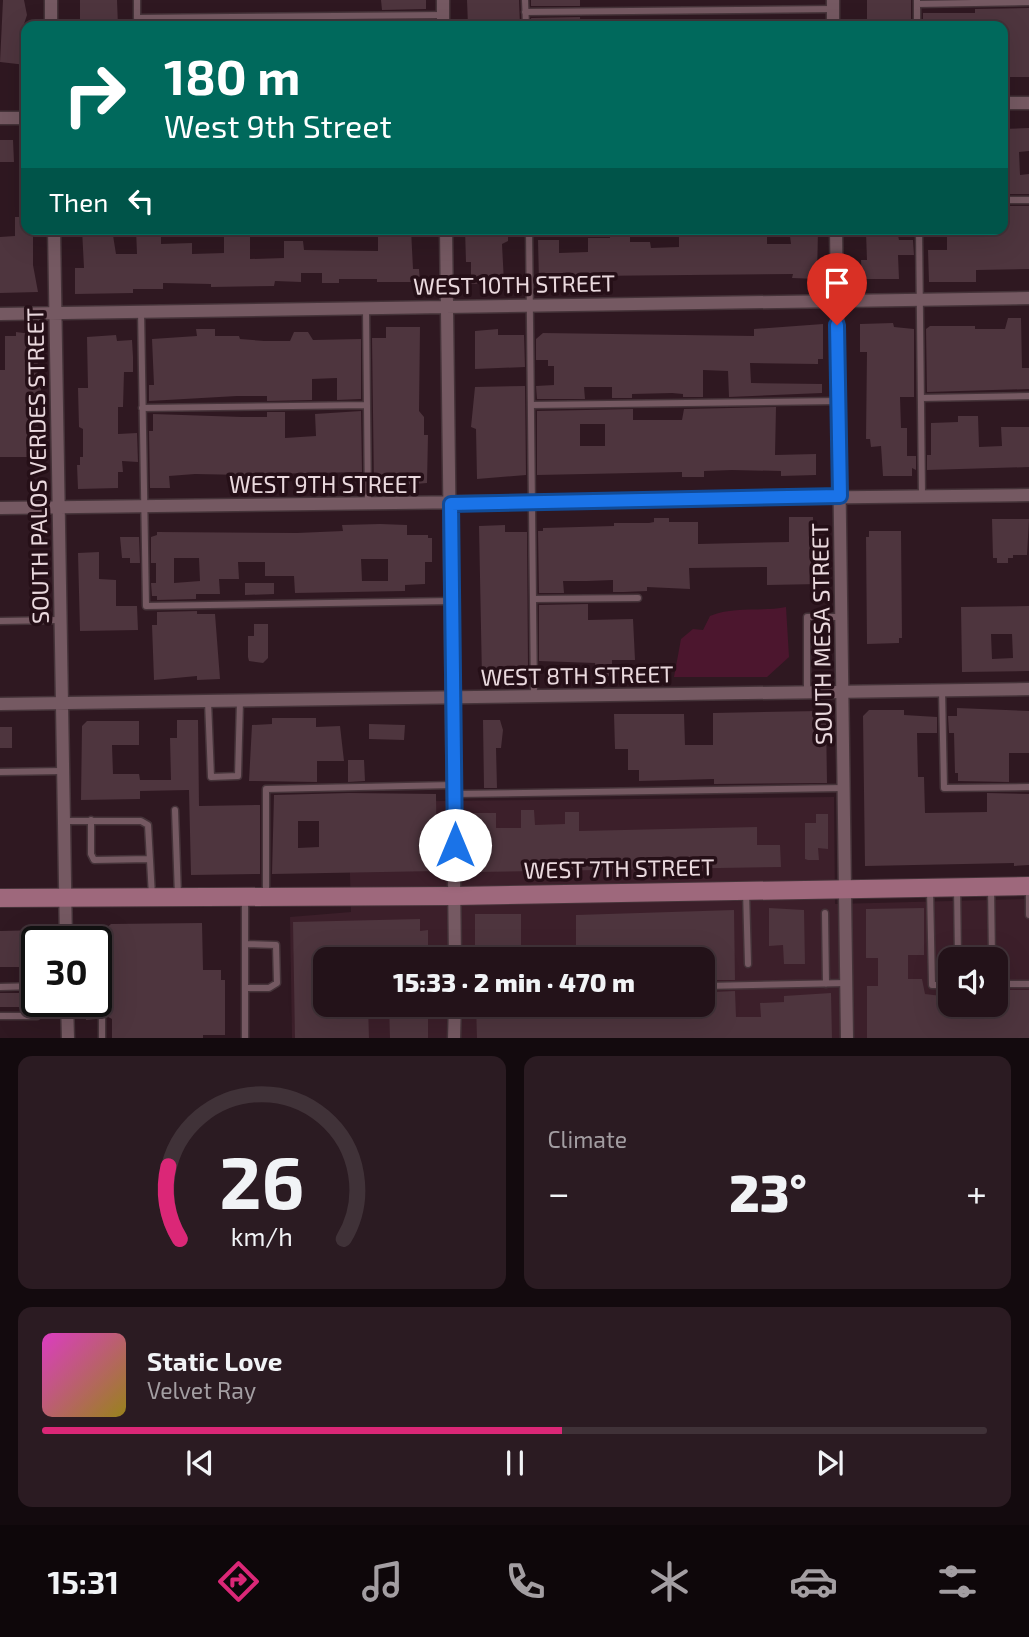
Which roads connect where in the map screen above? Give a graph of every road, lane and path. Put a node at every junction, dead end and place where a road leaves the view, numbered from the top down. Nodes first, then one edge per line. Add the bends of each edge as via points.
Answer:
1 (51, 0) edge
2 (137, 0) edge
3 (443, 0) edge
4 (525, 0) edge
5 (917, 2) edge
6 (1029, 2) edge
7 (833, 4) edge
8 (525, 12) junction
9 (51, 21) edge
10 (443, 21) edge
11 (526, 21) edge
12 (917, 21) edge
13 (1008, 103) edge
14 (1029, 103) edge
15 (0, 118) edge
16 (21, 118) edge
17 (1008, 200) edge
18 (1029, 200) edge
19 (54, 235) edge
20 (446, 235) edge
21 (529, 235) edge
22 (836, 235) edge
23 (919, 235) edge
24 (1029, 298) edge
25 (920, 299) junction
26 (837, 300) junction
27 (530, 305) junction
28 (447, 306) junction
29 (366, 307) junction
30 (141, 311) junction
31 (56, 313) junction
32 (0, 314) edge
33 (1029, 396) edge
34 (921, 398) junction
35 (838, 401) junction
36 (367, 405) junction
37 (531, 405) junction
38 (142, 408) junction
39 (1029, 495) edge
40 (840, 496) junction
41 (922, 496) junction
42 (533, 503) junction
43 (451, 504) junction
44 (368, 505) junction
45 (144, 506) junction
46 (58, 507) junction
47 (0, 508) edge
48 (638, 597) dead end
49 (533, 599) junction
50 (453, 601) junction
51 (842, 617) junction
52 (59, 620) junction
53 (0, 621) edge
54 (1029, 689) edge
55 (942, 690) junction
56 (843, 692) junction
57 (807, 693) junction
58 (453, 698) junction
59 (534, 698) junction
60 (240, 700) junction
61 (208, 701) junction
62 (61, 703) junction
63 (0, 705) edge
64 (62, 771) junction
65 (0, 772) edge
66 (1029, 787) edge
67 (844, 788) junction
68 (455, 790) junction
69 (175, 810) dead end
70 (91, 820) junction
71 (63, 821) junction
72 (150, 859) junction
73 (990, 886) junction
74 (1029, 886) edge
75 (930, 887) junction
76 (957, 887) junction
77 (846, 888) junction
78 (746, 889) junction
79 (455, 896) junction
80 (0, 898) edge
81 (65, 898) junction
82 (152, 898) junction
83 (178, 898) junction
84 (245, 898) junction
85 (266, 898) junction
86 (825, 913) dead end
87 (1029, 915) edge
88 (66, 926) edge
89 (245, 944) junction
90 (455, 947) edge
91 (958, 947) edge
92 (992, 947) edge
93 (748, 964) dead end
94 (846, 983) junction
95 (826, 984) junction
96 (1008, 984) edge
97 (1029, 984) edge
98 (938, 985) edge
99 (21, 986) edge
100 (715, 986) edge
101 (0, 987) edge
102 (245, 988) junction
103 (0, 1016) edge
104 (21, 1016) edge
105 (67, 1017) edge
106 (455, 1017) edge
107 (102, 1019) dead end
108 (68, 1038) edge
109 (102, 1038) edge
110 (245, 1038) edge
111 (454, 1038) edge
112 (847, 1038) edge

1 - 9 street
2 - 10 lane via 137,18
3 - 10 street
4 - 8 lane
5 - 6 lane
5 - 12 lane
7 - 8 lane
8 - 11 lane
13 - 14 street
15 - 16 street
17 - 18 lane
19 - 31 street, SOUTH PALOS VERDES STREET
20 - 28 street
21 - 27 lane
22 - 26 street, SOUTH MESA STREET
23 - 25 lane
24 - 25 street, WEST 10TH STREET
25 - 26 street, WEST 10TH STREET
25 - 34 lane
26 - 27 street, WEST 10TH STREET
26 - 35 street, SOUTH MESA STREET
27 - 28 street, WEST 10TH STREET
27 - 37 lane
28 - 29 street, WEST 10TH STREET
28 - 43 street
29 - 30 street, WEST 10TH STREET
29 - 36 lane
30 - 31 street, WEST 10TH STREET
30 - 38 lane
31 - 32 street, WEST 10TH STREET
31 - 46 street, SOUTH PALOS VERDES STREET
33 - 34 lane
34 - 41 lane
35 - 37 lane
35 - 40 street, SOUTH MESA STREET
36 - 38 lane
36 - 44 lane
37 - 42 lane
38 - 45 lane
39 - 41 street, WEST 9TH STREET
40 - 41 street, WEST 9TH STREET
40 - 42 street, WEST 9TH STREET
40 - 51 street, SOUTH MESA STREET
42 - 43 street, WEST 9TH STREET
42 - 49 lane
43 - 44 street, WEST 9TH STREET
43 - 50 street
44 - 45 street, WEST 9TH STREET
45 - 46 street, WEST 9TH STREET
45 - 50 lane via 145,606
46 - 47 street, WEST 9TH STREET
46 - 52 street, SOUTH PALOS VERDES STREET
48 - 49 lane
49 - 59 lane
50 - 58 street
51 - 56 street, SOUTH MESA STREET
51 - 57 lane via 807,617
52 - 53 lane
52 - 62 street, SOUTH PALOS VERDES STREET
54 - 55 street, WEST 8TH STREET
55 - 56 street, WEST 8TH STREET
55 - 66 lane via 944,788
56 - 57 street, WEST 8TH STREET
56 - 67 street, SOUTH MESA STREET
57 - 59 street, WEST 8TH STREET
58 - 59 street, WEST 8TH STREET
58 - 60 street, WEST 8TH STREET
58 - 68 street
60 - 61 street, WEST 8TH STREET
60 - 61 lane via 238,776 211,777
61 - 62 street, WEST 8TH STREET
62 - 63 street, WEST 8TH STREET
62 - 64 street, SOUTH PALOS VERDES STREET
64 - 65 lane
64 - 71 street, SOUTH PALOS VERDES STREET
67 - 68 lane
67 - 77 street, SOUTH MESA STREET
68 - 79 street
68 - 85 lane via 265,789
69 - 83 lane
70 - 71 lane
70 - 72 lane via 148,825
70 - 72 lane via 94,860
71 - 81 street, SOUTH PALOS VERDES STREET
72 - 82 lane
73 - 74 main road, WEST 7TH STREET
73 - 76 main road, WEST 7TH STREET
73 - 92 lane
74 - 87 lane
75 - 76 main road, WEST 7TH STREET
75 - 77 main road, WEST 7TH STREET
75 - 98 lane via 932,985
76 - 91 lane
77 - 78 main road, WEST 7TH STREET
77 - 94 street, SOUTH MESA STREET
78 - 79 main road, WEST 7TH STREET
78 - 93 lane
79 - 85 main road, WEST 7TH STREET
79 - 90 street
80 - 81 main road, WEST 7TH STREET
81 - 82 main road, WEST 7TH STREET
81 - 88 street
82 - 83 main road, WEST 7TH STREET
83 - 84 main road, WEST 7TH STREET
84 - 85 main road, WEST 7TH STREET
84 - 89 lane
86 - 95 lane
89 - 102 lane
89 - 102 lane via 276,945 277,983 269,988
94 - 95 lane
94 - 112 street, SOUTH MESA STREET
95 - 100 lane
96 - 97 lane
99 - 101 lane
102 - 110 lane
103 - 104 lane
105 - 108 street
106 - 111 street
107 - 109 lane

